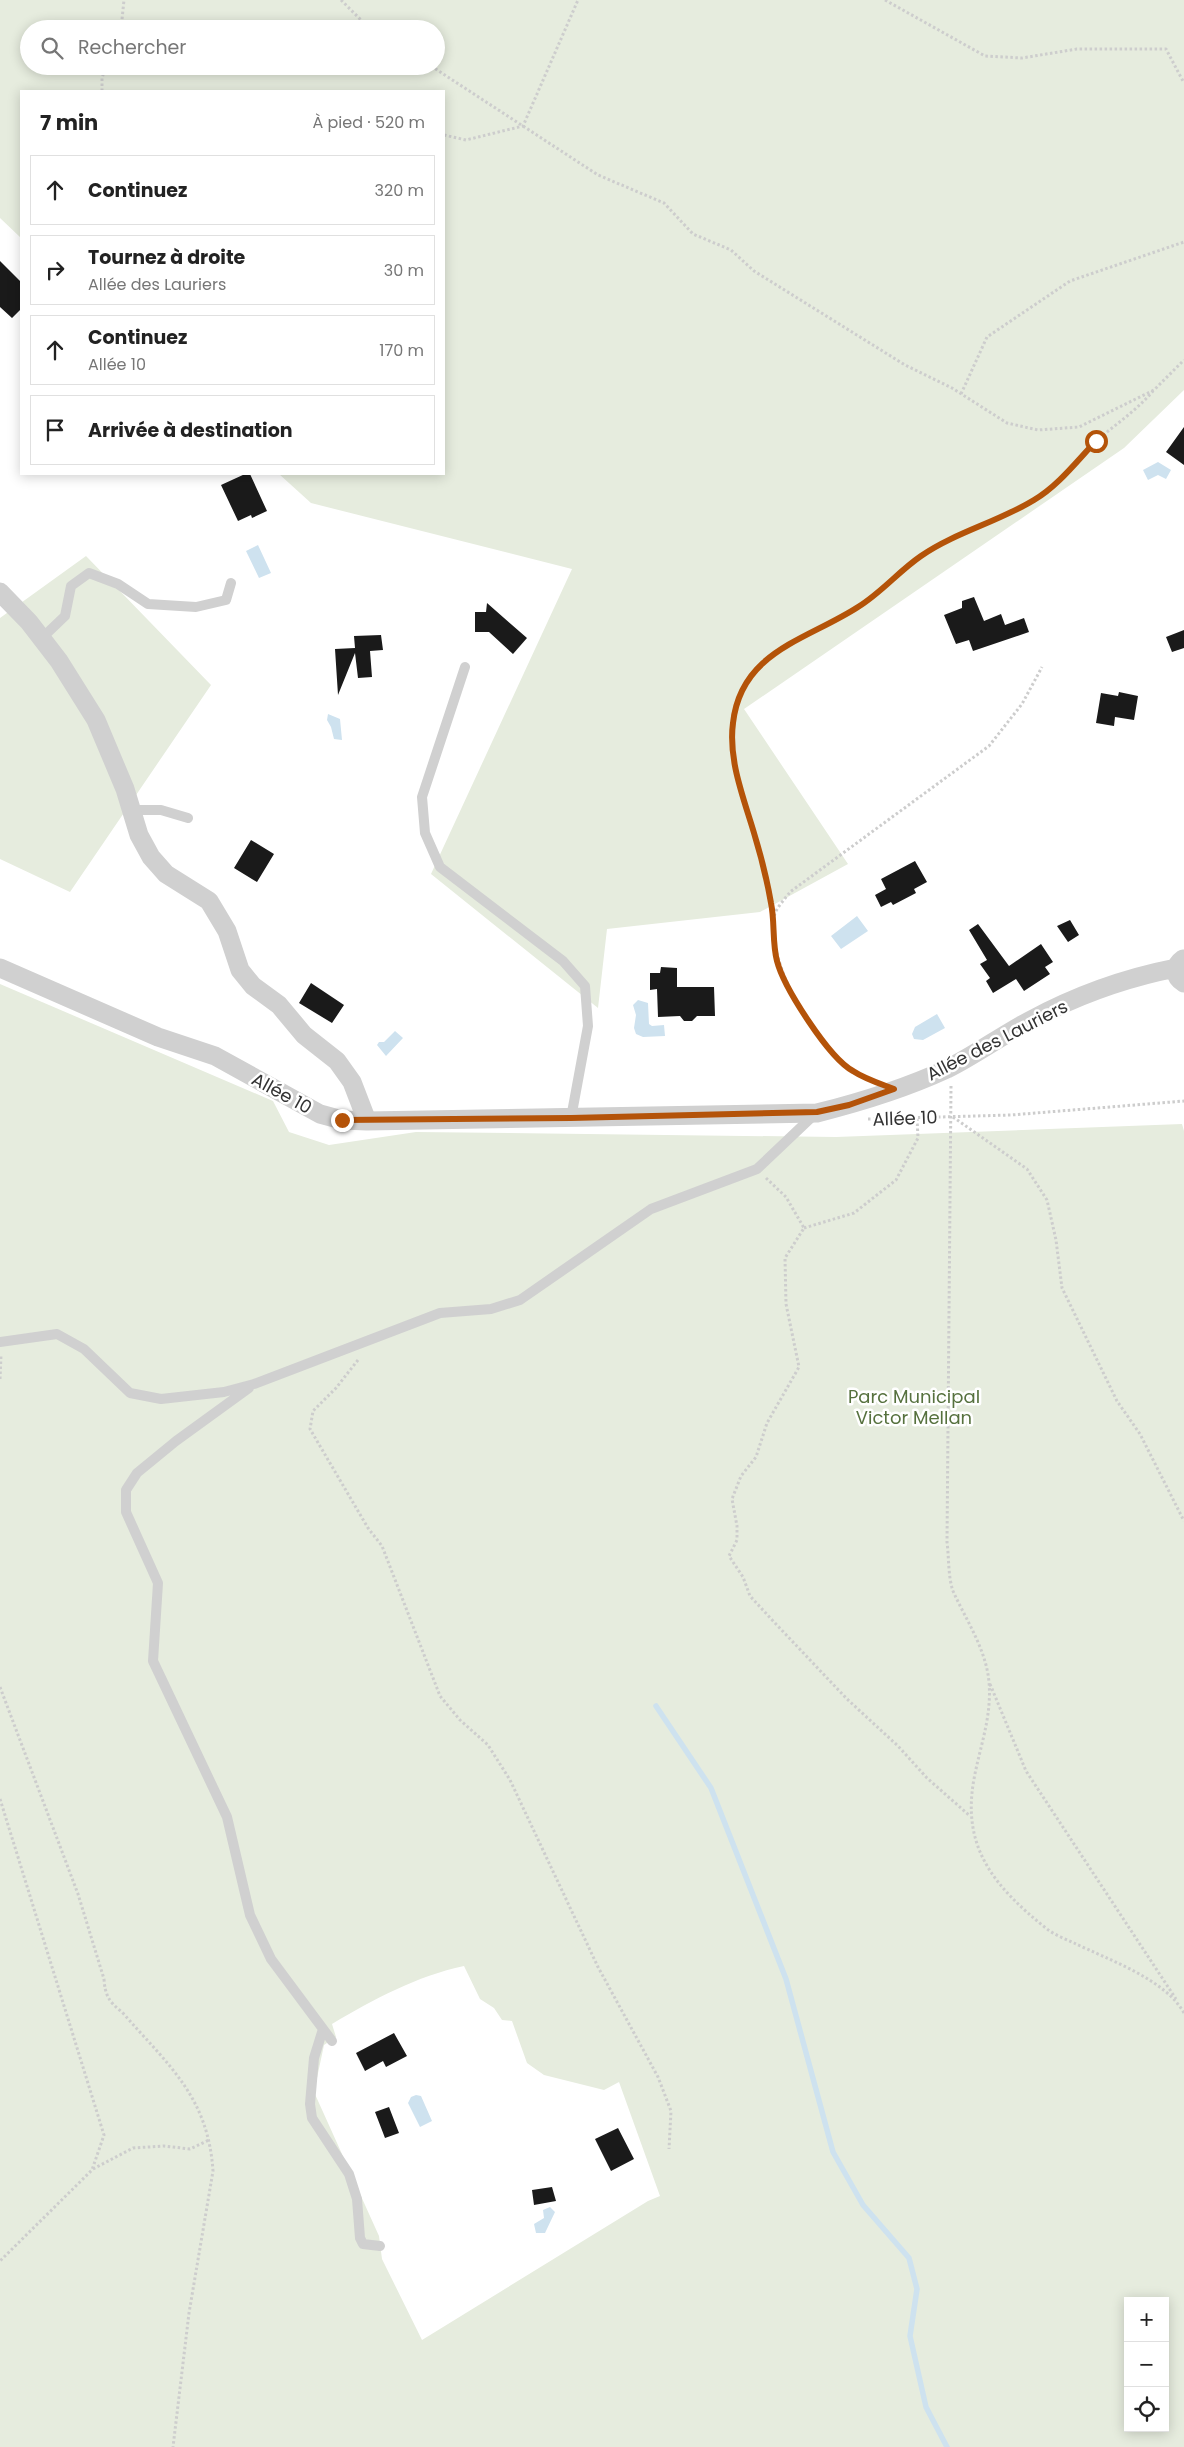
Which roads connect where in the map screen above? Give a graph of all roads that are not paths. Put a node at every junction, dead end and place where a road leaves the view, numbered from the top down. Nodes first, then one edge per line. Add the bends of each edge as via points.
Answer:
1 (230, 583) dead end
2 (0, 592) edge
3 (42, 638) junction
4 (465, 668) dead end
5 (131, 810) junction
6 (188, 818) dead end
7 (0, 968) edge
8 (1181, 970) edge
9 (817, 1112) junction
10 (571, 1118) junction
11 (367, 1121) junction
12 (0, 1342) edge
13 (254, 1384) junction
14 (323, 2029) junction
15 (332, 2041) dead end
16 (380, 2246) dead end

1 - 3 lane via 226,600 196,607 148,604 118,584 89,573 72,586 65,616
2 - 3 street
3 - 5 street via 96,720
4 - 10 lane via 422,797 425,833 440,868 563,961 585,986 588,1026
5 - 6 lane via 161,810
5 - 11 street via 139,836 151,857 166,874 209,901 227,932 240,970 253,986 278,1005 304,1034 336,1061 352,1082
7 - 11 street, Allée 10 via 158,1037 215,1056 320,1114 342,1120
8 - 9 street, Allée des Lauriers via 1135,976 1090,993 1030,1020 947,1069 849,1105
9 - 10 street, Allée 10
9 - 13 lane via 757,1169 651,1209 520,1300 491,1309 440,1313
10 - 11 street, Allée 10
12 - 13 lane via 57,1334 84,1349 130,1393 161,1399 224,1392
13 - 14 lane via 137,1473 126,1490 126,1512 158,1584 152,1662 227,1817 250,1915 271,1959
14 - 15 lane
14 - 16 lane via 314,2058 312,2118 349,2174 357,2199 363,2244

